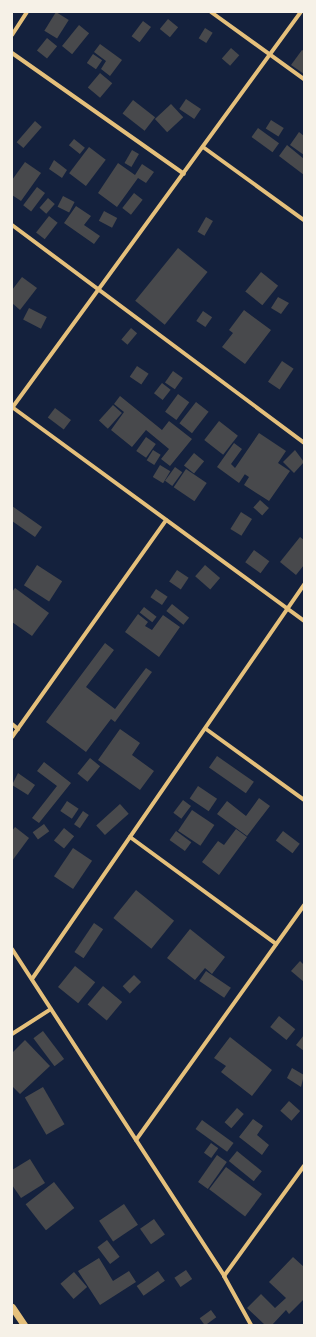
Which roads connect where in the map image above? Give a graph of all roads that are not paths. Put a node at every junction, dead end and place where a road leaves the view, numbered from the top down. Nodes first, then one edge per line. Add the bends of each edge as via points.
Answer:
1 (27, 12) edge
2 (211, 12) edge
3 (301, 12) edge
4 (12, 35) edge
5 (12, 53) edge
6 (270, 54) junction
7 (304, 79) edge
8 (203, 147) junction
9 (184, 174) junction
10 (304, 220) edge
11 (12, 225) edge
12 (100, 288) junction
13 (12, 408) edge
14 (304, 443) edge
15 (166, 520) junction
16 (304, 584) edge
17 (287, 608) junction
18 (304, 621) edge
19 (12, 724) edge
20 (18, 729) junction
21 (206, 729) junction
22 (12, 737) edge
23 (304, 800) edge
24 (130, 837) junction
25 (304, 905) edge
26 (276, 944) junction
27 (12, 949) edge
28 (32, 979) junction
29 (51, 1009) junction
30 (12, 1034) edge
31 (136, 1140) junction
32 (304, 1166) edge
33 (224, 1276) junction
34 (12, 1307) edge
35 (24, 1325) edge
36 (251, 1325) edge

1 - 4 street
2 - 6 street
3 - 6 street
5 - 9 street
6 - 7 street
6 - 8 street
8 - 9 street
8 - 10 street
9 - 12 street
11 - 12 street
12 - 13 street
12 - 14 street
13 - 15 street
15 - 17 street
15 - 20 street
16 - 17 street
17 - 18 street
17 - 21 street
19 - 20 street
20 - 22 street
21 - 23 street
21 - 24 street
24 - 26 street
24 - 28 street
25 - 26 street
26 - 31 street
27 - 28 street
28 - 29 street
29 - 30 street
29 - 31 street
31 - 33 street
32 - 33 street
33 - 36 street
34 - 35 street

